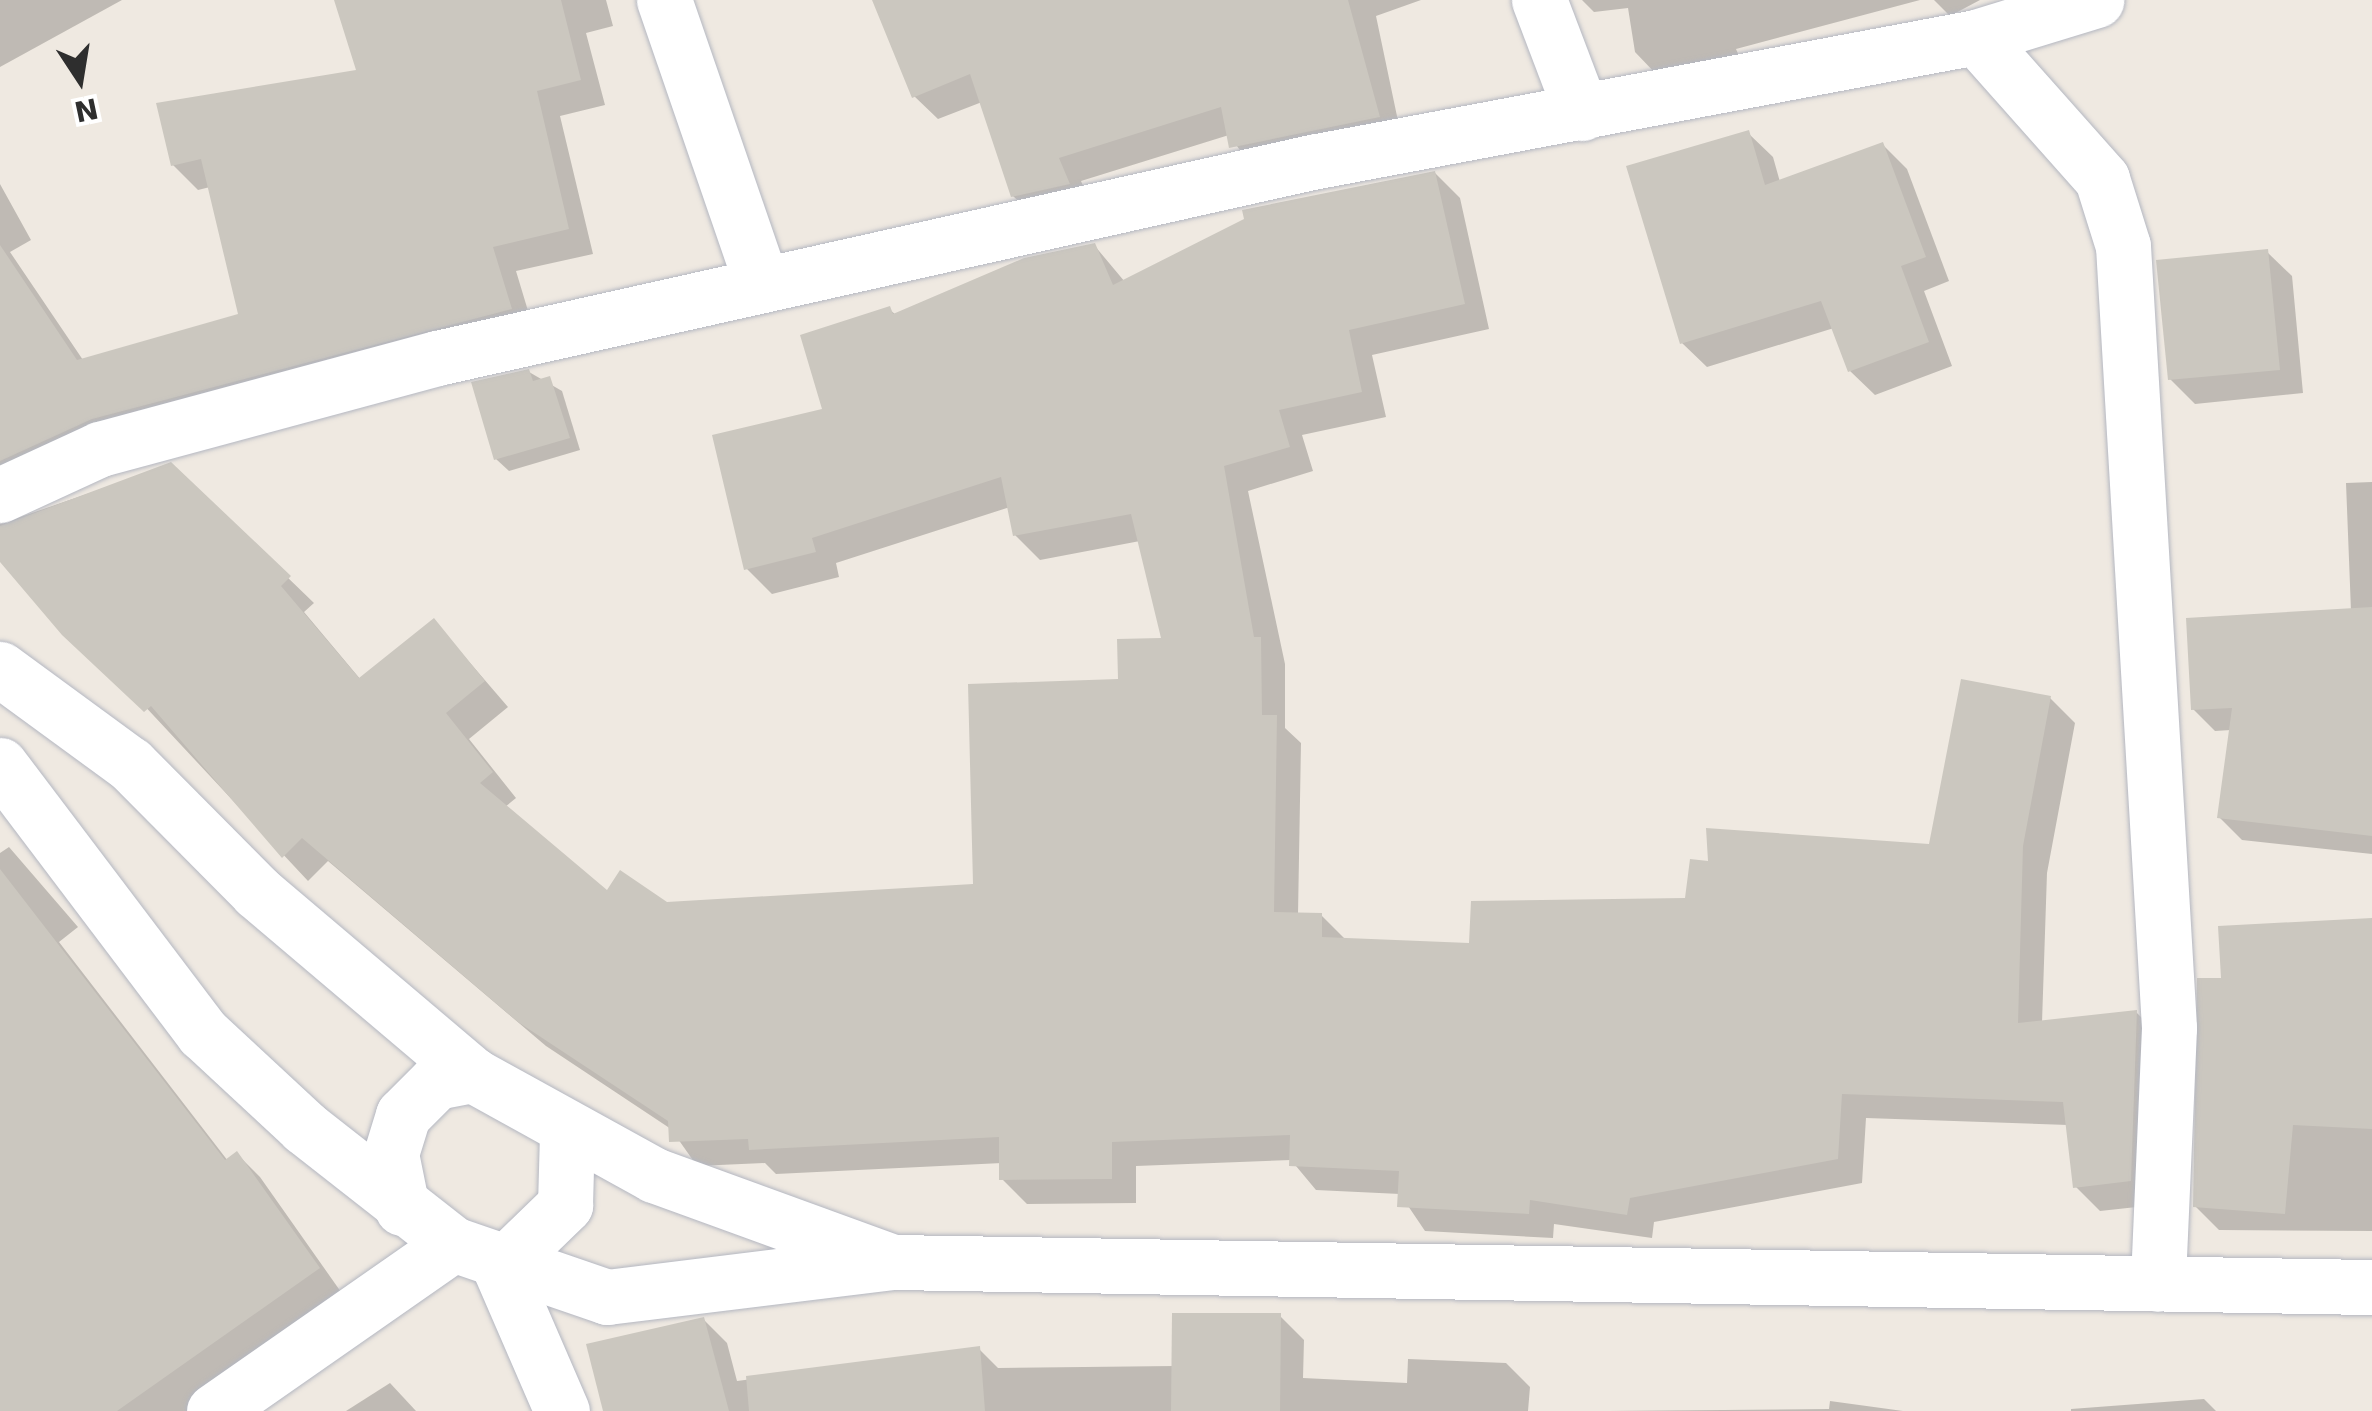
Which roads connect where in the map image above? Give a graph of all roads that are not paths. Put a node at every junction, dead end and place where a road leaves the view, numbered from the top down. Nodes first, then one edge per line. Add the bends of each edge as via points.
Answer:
1 (664, 0) edge
2 (1539, 0) edge
3 (2096, 0) edge
4 (1976, 38) junction
5 (1582, 114) junction
6 (762, 285) junction
7 (0, 495) edge
8 (0, 669) edge
9 (0, 765) edge
10 (473, 1075) junction
11 (567, 1134) junction
12 (402, 1208) junction
13 (476, 1256) junction
14 (893, 1262) junction
15 (2158, 1284) junction
16 (2372, 1287) edge
17 (214, 1411) edge
18 (562, 1411) edge

1 - 6 street
2 - 5 street
3 - 4 street
4 - 5 street
4 - 15 street via 2102,179 2123,246 2169,1028
5 - 6 street via 1312,162
6 - 7 street via 437,358 100,449
8 - 10 street via 130,764 258,892
9 - 12 street via 204,1033
10 - 11 street
10 - 12 street via 436,1082 403,1115 391,1154
11 - 13 street via 565,1205
11 - 14 street
12 - 13 street
13 - 14 street via 607,1297
13 - 17 street
13 - 18 street
14 - 15 street
15 - 16 street

